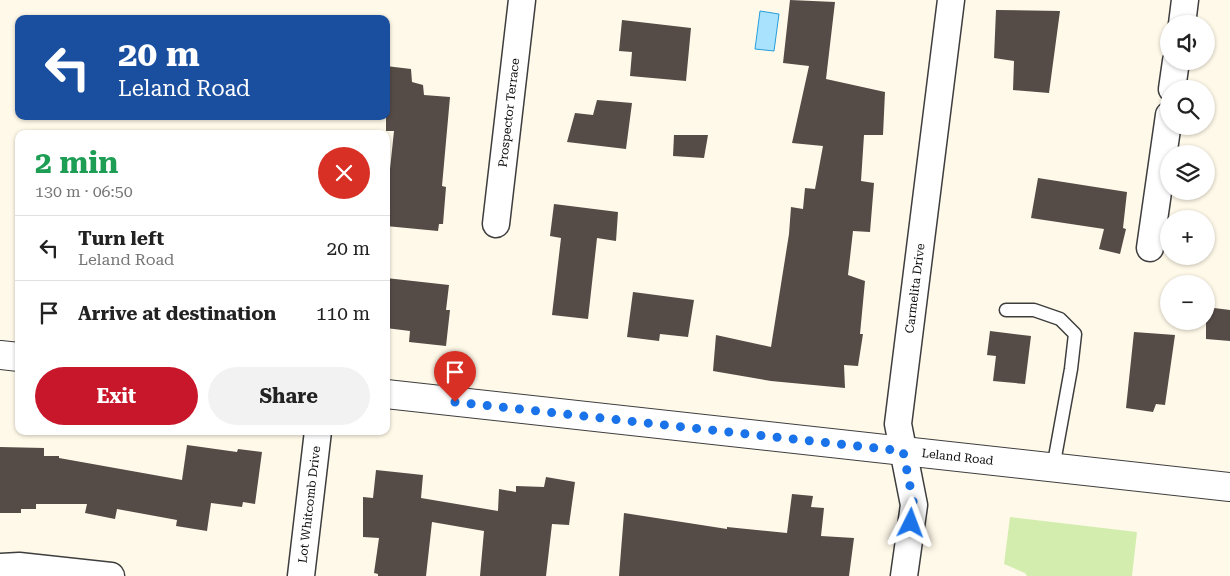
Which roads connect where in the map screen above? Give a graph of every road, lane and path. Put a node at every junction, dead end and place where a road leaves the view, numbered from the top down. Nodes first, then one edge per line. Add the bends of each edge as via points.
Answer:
1 (522, 0) edge
2 (951, 0) edge
3 (1185, 0) edge
4 (1183, 15) edge
5 (1166, 135) edge
6 (496, 224) dead end
7 (1150, 248) dead end
8 (1006, 310) dead end
9 (0, 355) edge
10 (15, 357) edge
11 (390, 394) edge
12 (318, 435) edge
13 (903, 451) junction
14 (1053, 468) junction
15 (1230, 487) edge
16 (0, 567) edge
17 (111, 576) edge
18 (300, 576) edge
19 (904, 576) edge

1 - 6 street, Prospector Terrace
2 - 13 street, Carmelita Drive via 898,424
3 - 4 street
5 - 7 street
8 - 14 lane via 1034,310 1060,319 1075,334
9 - 10 street
11 - 13 street, Leland Road
12 - 18 street, Lot Whitcomb Drive
13 - 14 street, Leland Road
13 - 19 street, Carmelita Drive via 914,506
14 - 15 street, Leland Road
16 - 17 street via 19,566

